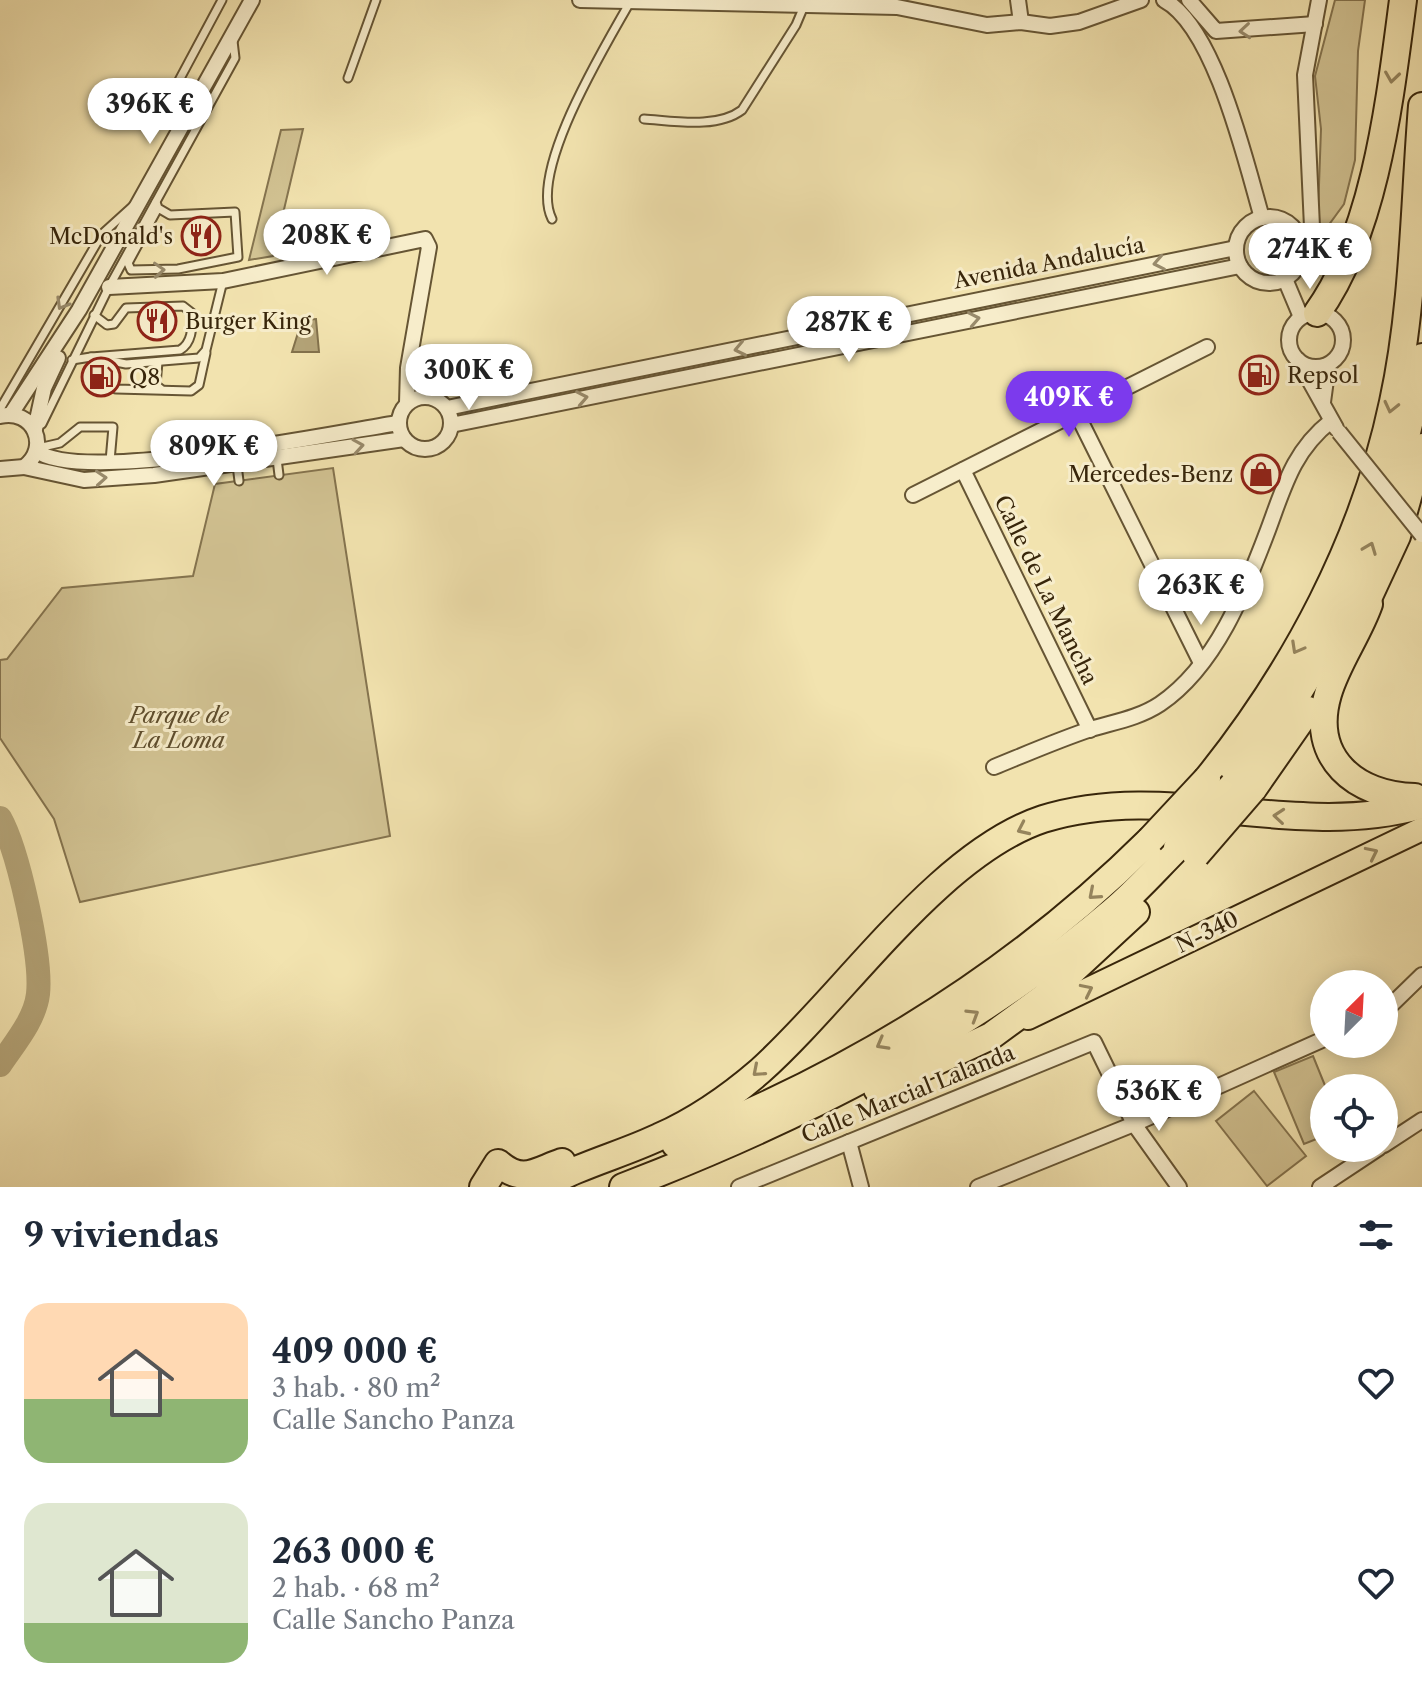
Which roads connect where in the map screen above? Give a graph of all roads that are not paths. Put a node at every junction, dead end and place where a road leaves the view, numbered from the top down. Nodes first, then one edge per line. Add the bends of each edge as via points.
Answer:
1 (222, 0) edge
2 (252, 0) edge
3 (376, 0) edge
4 (580, 0) edge
5 (1018, 0) edge
6 (1141, 0) edge
7 (1164, 0) edge
8 (1189, 0) edge
9 (1319, 0) edge
10 (1403, 0) edge
11 (630, 2) junction
12 (804, 6) junction
13 (1021, 22) junction
14 (1315, 24) junction
15 (348, 78) dead end
16 (1422, 106) edge
17 (161, 114) dead end
18 (644, 119) dead end
19 (152, 203) junction
20 (1262, 218) junction
21 (552, 219) dead end
22 (1298, 236) junction
23 (1236, 248) junction
24 (1240, 266) junction
25 (102, 269) junction
26 (1285, 279) junction
27 (223, 281) junction
28 (109, 287) junction
29 (79, 310) junction
30 (94, 315) junction
31 (1309, 315) junction
32 (1207, 347) dead end
33 (206, 350) junction
34 (91, 357) junction
35 (1422, 357) edge
36 (72, 360) junction
37 (1298, 360) junction
38 (112, 362) junction
39 (158, 362) junction
40 (1328, 365) junction
41 (163, 390) junction
42 (1323, 402) junction
43 (407, 403) junction
44 (447, 408) junction
45 (4, 413) edge
46 (1077, 414) junction
47 (398, 423) junction
48 (451, 425) junction
49 (1335, 426) junction
50 (404, 439) junction
51 (37, 442) junction
52 (1422, 447) edge
53 (277, 459) junction
54 (110, 461) junction
55 (237, 465) junction
56 (24, 467) junction
57 (963, 470) junction
58 (3, 474) edge
59 (279, 475) dead end
60 (239, 481) dead end
61 (913, 495) dead end
62 (1422, 535) edge
63 (1379, 579) junction
64 (1201, 663) junction
65 (1090, 730) junction
66 (994, 767) dead end
67 (1243, 787) junction
68 (1422, 796) edge
69 (1422, 805) edge
70 (1422, 829) edge
71 (1187, 852) junction
72 (1422, 975) edge
73 (1398, 998) edge
74 (991, 1036) junction
75 (1310, 1045) edge
76 (714, 1106) junction
77 (1422, 1120) edge
78 (1134, 1124) junction
79 (1398, 1136) edge
80 (849, 1142) junction
81 (1358, 1162) edge
82 (680, 1165) junction
83 (773, 1173) junction
84 (632, 1185) edge
85 (483, 1187) edge
86 (542, 1187) edge
87 (562, 1187) edge
88 (739, 1187) edge
89 (781, 1187) edge
90 (861, 1187) edge
91 (978, 1187) edge
92 (1179, 1187) edge
93 (1320, 1187) edge

1 - 17 lane
2 - 19 street
3 - 15 lane
4 - 11 street
5 - 13 street
6 - 13 street via 1079,22
7 - 20 street via 1177,6 1209,55
14 -> 8 street via 1216,31
9 - 14 street
10 -> 31 highway via 1387,120 1366,201 1329,296
11 - 12 street
11 - 21 lane via 596,58 560,140 547,185 545,206
12 - 13 street via 897,7 987,25
12 - 18 lane via 742,110 731,118
14 - 22 street via 1304,98 1312,227
16 -> 87 highway, bridge via 1402,341 1393,402 1369,490 1334,577 1247,730 1150,840 1030,948 913,1027 821,1079 699,1135
19 -> 19 lane via 128,263 131,270 178,269 238,257 235,212 170,215
19 - 25 street
19 - 28 lane
19 -> 45 lane via 117,217 102,234
20 - 22 street via 1283,221
20 - 23 street via 1244,228
22 - 26 street via 1298,266
23 - 24 street
23 -> 44 street, Avenida Andalucía
24 - 26 street via 1255,280
48 -> 24 street, Avenida Andalucía
25 - 28 lane
25 - 29 street
26 - 31 street
27 - 28 street
27 - 33 lane
27 - 43 street via 425,239 429,247
28 - 30 lane
29 - 45 street
29 - 51 street via 44,388
30 - 34 lane via 107,325 126,308 183,306 192,313 192,331 180,350
30 - 36 lane
31 - 37 street via 1289,338
31 - 40 street via 1334,319 1343,335 1341,352
32 - 46 street
33 - 39 lane via 199,358
33 - 41 lane via 195,389
34 - 36 lane
34 - 38 lane
67 -> 35 highway via 1347,606 1394,481
36 - 51 lane
37 - 40 street via 1313,367
37 - 42 street
38 - 39 lane
38 - 41 lane via 116,389
39 - 41 lane via 156,385
40 - 42 street
42 - 49 street
43 - 44 street via 423,396
43 - 47 street
44 - 48 street
45 - 51 street via 23,418
46 - 57 street
46 - 64 street
47 - 50 street
47 - 54 street via 219,451
48 - 50 street via 445,440 431,448 414,447
49 - 62 street, bridge
49 - 64 street via 1294,459 1248,580
53 -> 50 street
51 - 54 street via 52,460
51 - 54 lane via 60,443 80,427 113,427
51 - 56 street
52 - 63 highway
53 - 55 street
53 - 59 lane
56 -> 55 street via 84,480
55 - 60 lane
56 - 58 street
57 - 61 street
57 - 65 street, Calle de La Mancha
63 - 67 highway via 1313,701
63 - 68 highway via 1328,694 1324,728 1334,760 1355,783 1388,797
64 - 65 street via 1159,704
65 - 66 street
67 - 71 highway, bridge
69 -> 76 highway via 1357,818 1302,818 1140,804 1042,820 996,841 950,875 759,1071
74 -> 70 main road, N-340
71 - 74 highway via 1043,998
82 -> 71 highway via 837,1095 998,999
72 - 73 street
74 - 82 highway via 749,1147
75 - 78 street
76 - 85 highway via 522,1177 498,1163
76 - 86 highway via 661,1137
77 - 79 street
78 - 80 street, Calle Marcial Lalanda via 1094,1042
78 - 91 street
78 - 92 street
80 - 83 street, Calle Marcial Lalanda
80 - 90 street
81 - 93 street
82 - 84 highway
83 - 88 street, Calle Marcial Lalanda
83 - 89 street

